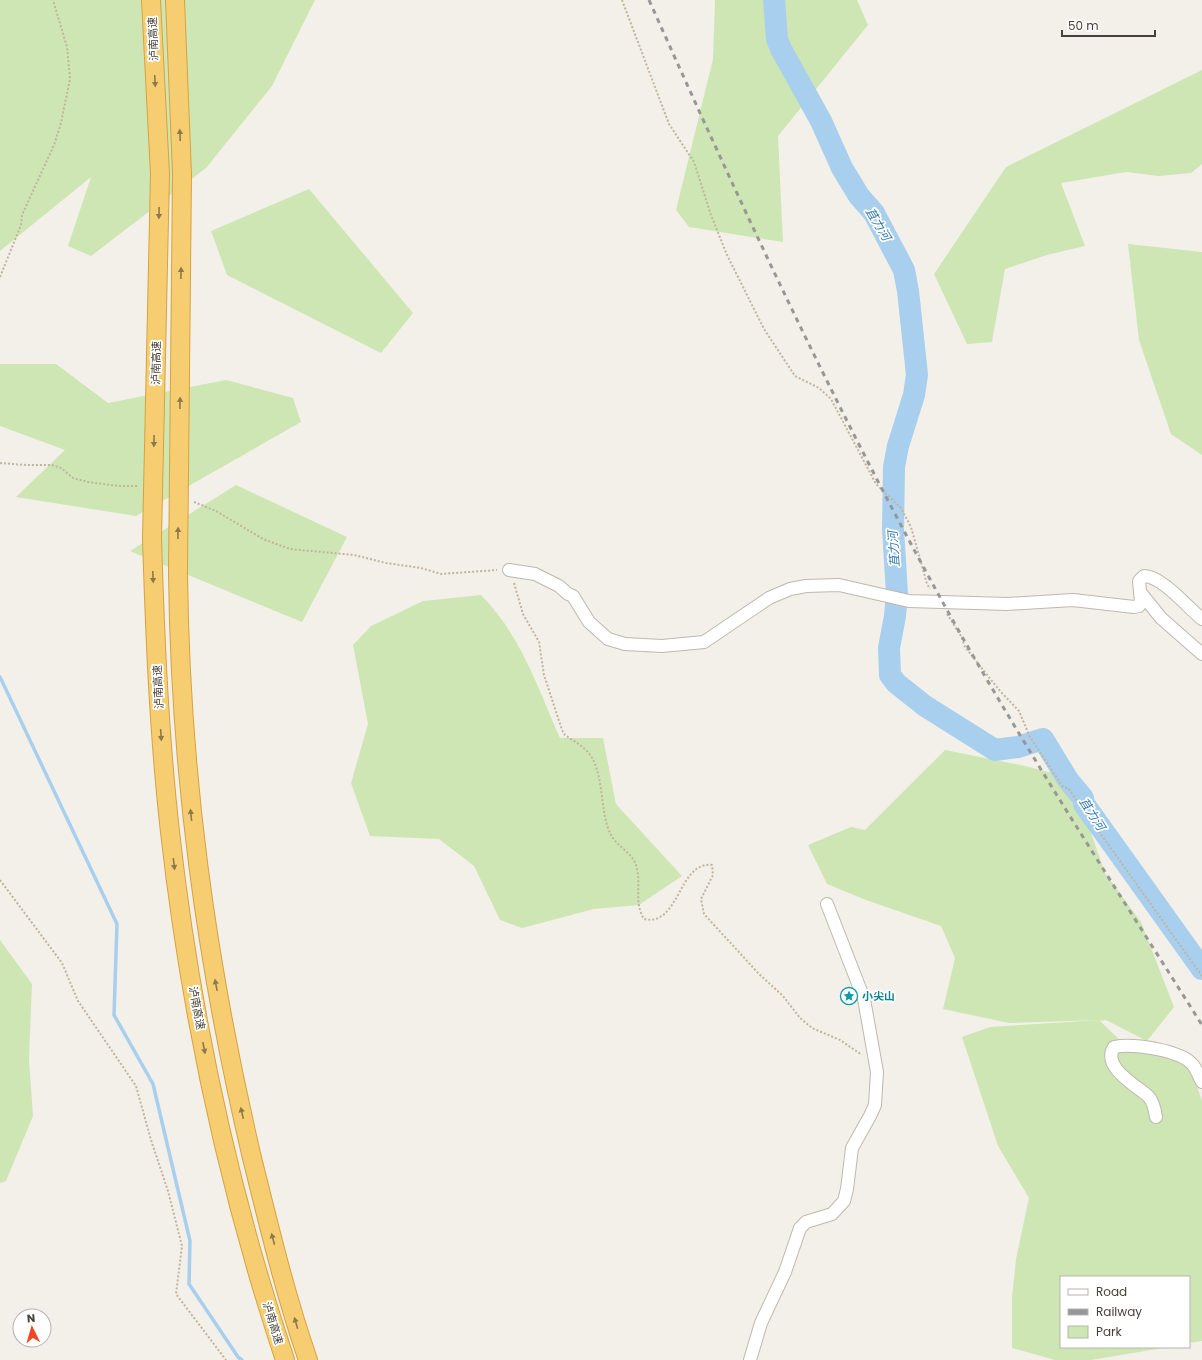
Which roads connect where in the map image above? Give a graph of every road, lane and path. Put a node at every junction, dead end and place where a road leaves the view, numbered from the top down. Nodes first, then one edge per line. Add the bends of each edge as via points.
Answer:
1 (53, 0) edge
2 (151, 0) edge
3 (175, 0) edge
4 (622, 0) edge
5 (0, 277) edge
6 (0, 463) edge
7 (142, 485) dead end
8 (188, 499) dead end
9 (509, 570) junction
10 (1140, 592) junction
11 (939, 602) junction
12 (1202, 619) edge
13 (1202, 654) edge
14 (0, 880) edge
15 (827, 904) dead end
16 (1202, 976) edge
17 (877, 1072) junction
18 (1202, 1082) edge
19 (1156, 1117) dead end
20 (226, 1360) edge
21 (285, 1360) edge
22 (308, 1360) edge
23 (750, 1360) edge

1 - 5 path via 69,58 70,80 66,101 51,152 22,215 21,225
2 -> 21 highway, 泸南高速, bridge via 160,174 152,538 160,727 170,831 179,907 211,1084 241,1211
22 -> 3 highway, 泸南高速, bridge via 282,1277 234,1080 210,958 193,828 179,647 182,174
4 - 11 path via 669,124 694,162 727,255 764,329 795,376 819,388 831,399 876,484 901,508 911,527 926,584
6 - 7 path via 52,465 61,468 73,478 88,482 119,486
8 - 9 path via 216,511 263,539 290,549 354,555 441,574
9 - 11 street via 535,574 559,586 573,596 589,622 604,636 625,644 662,646 704,642 769,598 795,588 839,584 909,602
9 - 17 path via 523,614 539,642 544,675 562,730 590,755 599,780 610,834 634,859 638,879 638,906 644,919 654,920 663,914 694,871 702,865 712,865 713,875 702,899 704,914 759,974 783,996 800,1018 812,1028 840,1040 870,1062
10 - 11 street via 1140,604 1134,607 1073,600 1007,604
10 - 12 street via 1140,579 1150,576 1171,590
10 - 13 street via 1161,618
11 - 16 path via 965,647 1020,711 1030,737 1063,787 1068,788
14 - 20 path via 62,963 78,1001 136,1086 182,1246 176,1294
15 - 17 street via 864,999
17 - 23 street via 875,1105 852,1148 844,1201 832,1214 806,1222 800,1228 785,1272 761,1323
18 - 19 street via 1193,1064 1175,1055 1136,1045 1114,1047 1111,1056 1118,1071 1129,1083 1148,1096

